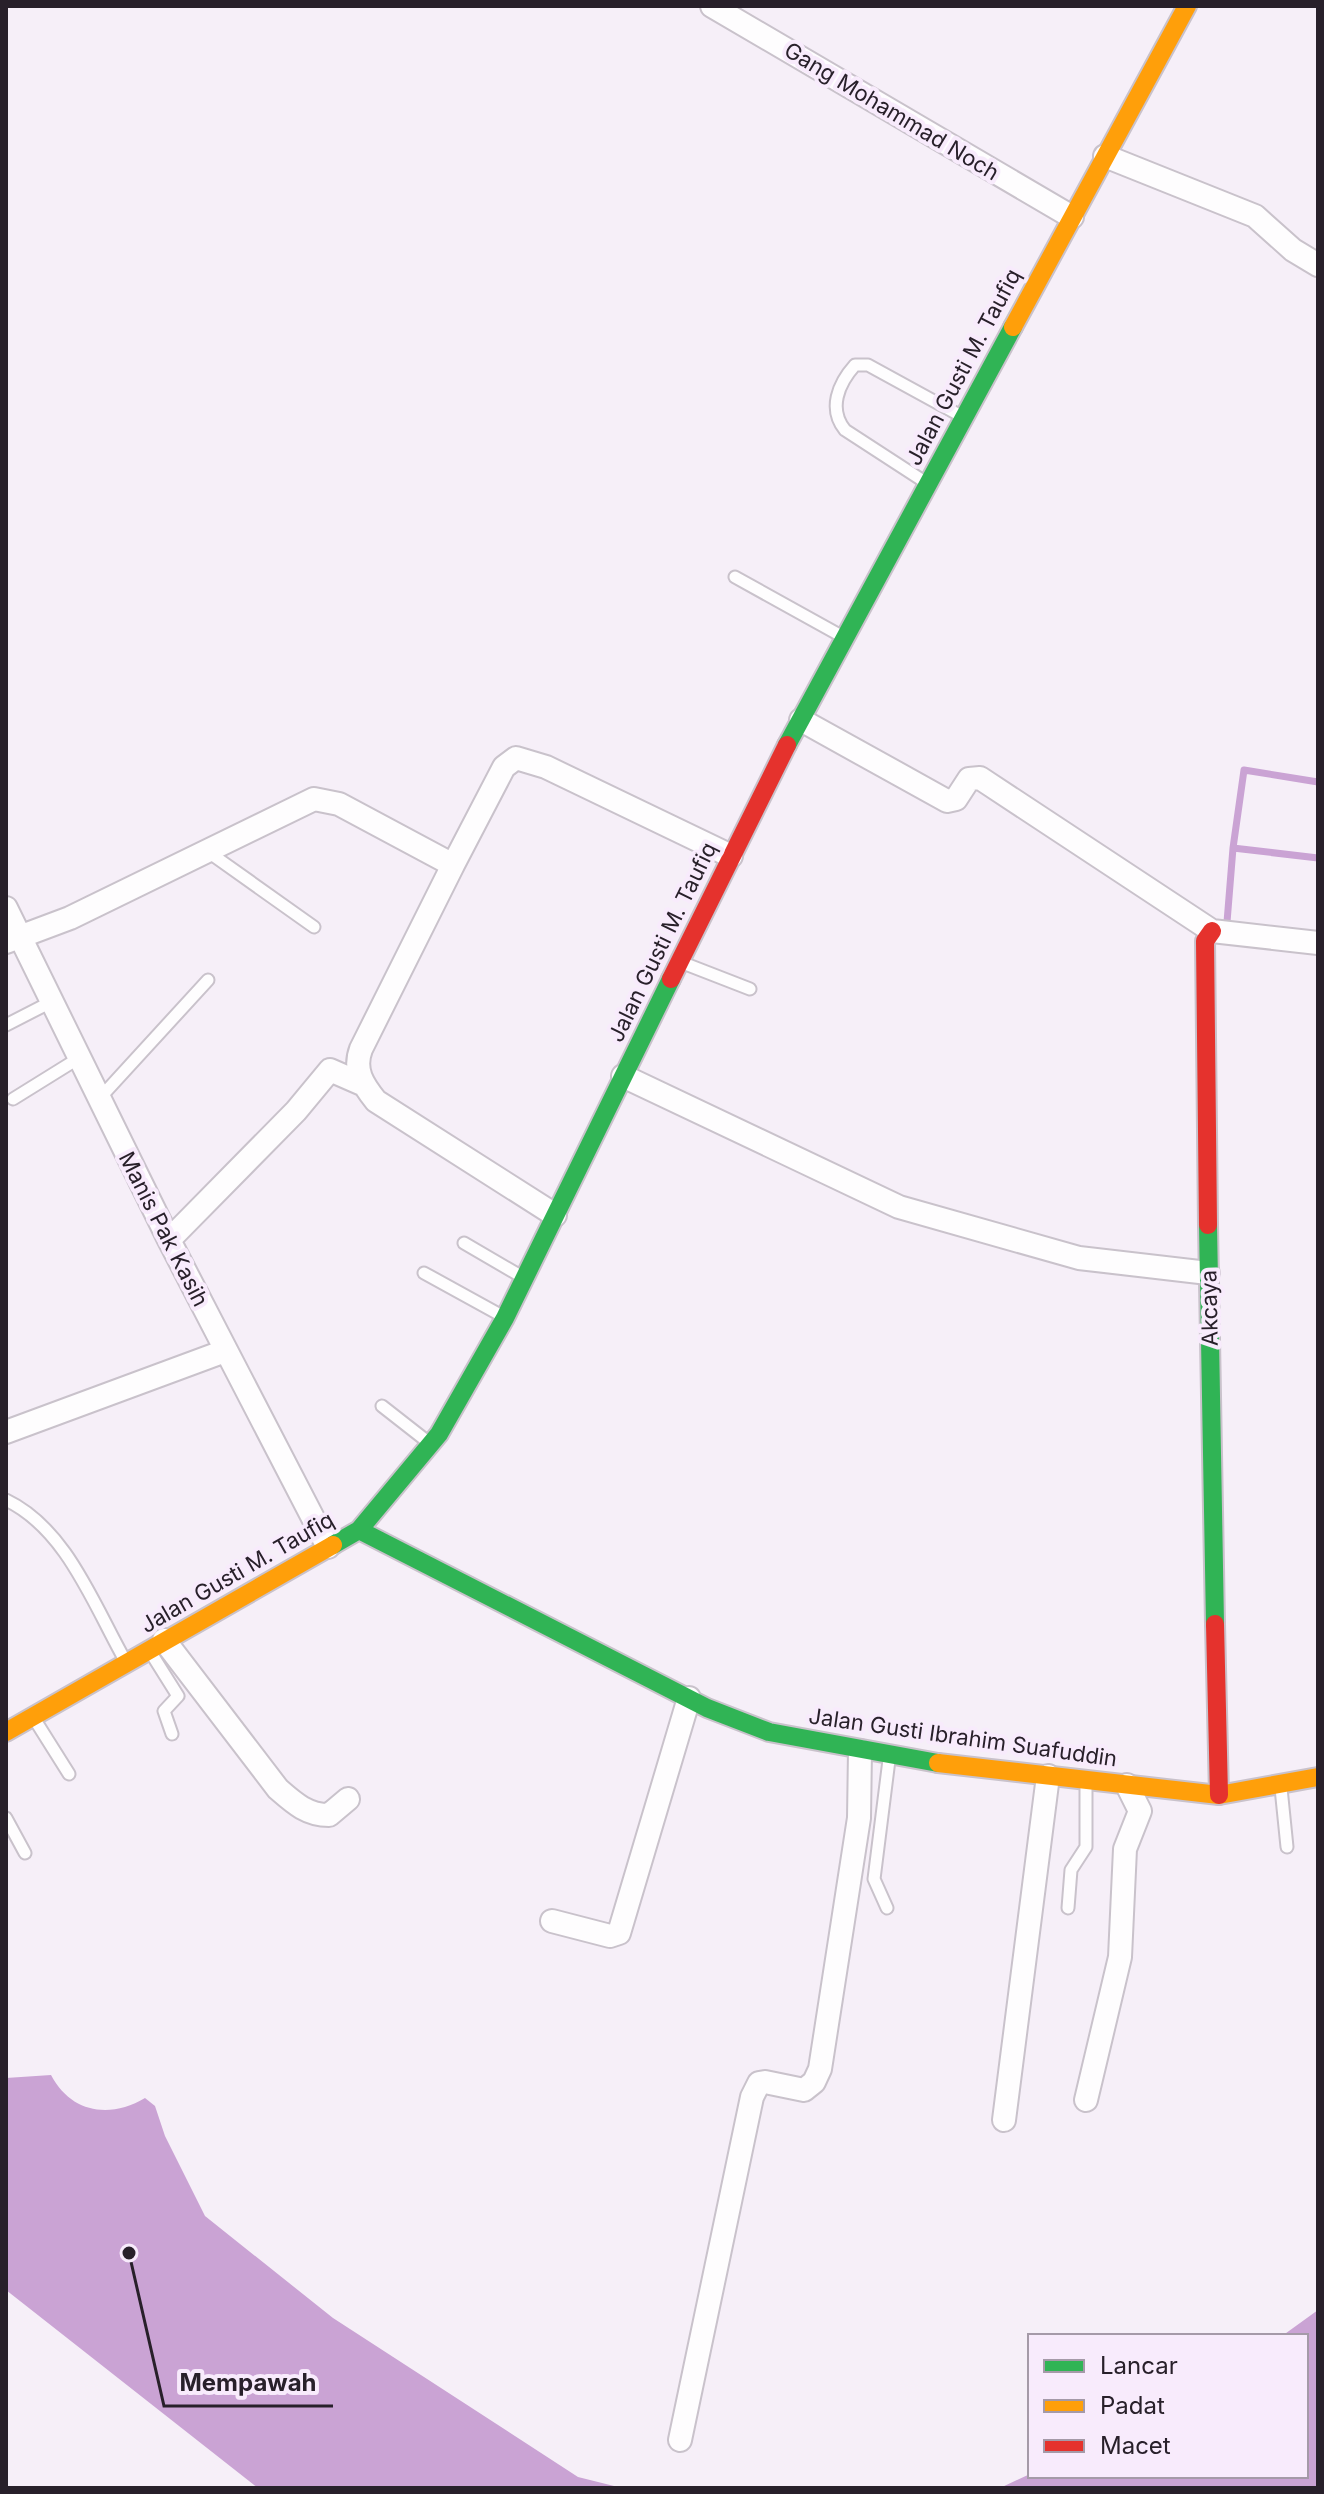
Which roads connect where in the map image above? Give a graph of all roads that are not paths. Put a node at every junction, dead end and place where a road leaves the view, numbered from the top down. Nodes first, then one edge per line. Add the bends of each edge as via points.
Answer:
1 (712, 6) edge
2 (1187, 6) edge
3 (1105, 156) junction
4 (1072, 217) junction
5 (1318, 265) edge
6 (964, 417) junction
7 (928, 484) junction
8 (735, 577) dead end
9 (845, 638) junction
10 (801, 720) junction
11 (207, 851) junction
12 (731, 856) junction
13 (453, 865) junction
14 (6, 908) edge
15 (314, 927) dead end
16 (1212, 931) junction
17 (12, 939) edge
18 (1318, 943) edge
19 (679, 961) junction
20 (208, 980) dead end
21 (750, 989) dead end
22 (51, 1002) junction
23 (6, 1025) edge
24 (79, 1058) junction
25 (623, 1076) junction
26 (362, 1084) junction
27 (13, 1099) dead end
28 (99, 1099) junction
29 (555, 1215) junction
30 (169, 1240) junction
31 (464, 1243) dead end
32 (424, 1273) dead end
33 (1208, 1273) junction
34 (524, 1279) junction
35 (505, 1318) junction
36 (225, 1351) junction
37 (382, 1406) dead end
38 (6, 1432) edge
39 (431, 1444) junction
40 (6, 1500) edge
41 (359, 1530) junction
42 (328, 1547) junction
43 (156, 1645) junction
44 (126, 1662) junction
45 (689, 1698) junction
46 (32, 1716) junction
47 (8, 1728) edge
48 (172, 1734) dead end
49 (860, 1751) junction
50 (890, 1755) junction
51 (69, 1774) dead end
52 (1048, 1776) junction
53 (1318, 1777) edge
54 (1086, 1781) junction
55 (1280, 1784) junction
56 (1127, 1785) junction
57 (1219, 1795) junction
58 (348, 1799) dead end
59 (6, 1818) edge
60 (1287, 1847) dead end
61 (25, 1853) dead end
62 (887, 1908) dead end
63 (1068, 1908) dead end
64 (552, 1921) dead end
65 (1086, 2100) dead end
66 (1004, 2120) dead end
67 (680, 2440) dead end

1 - 4 street, Gang Mohammad Noch
2 - 3 main road, Jalan Gusti M. Taufiq
3 - 4 main road, Jalan Gusti M. Taufiq
3 - 5 street via 1255,216
4 - 6 main road, Jalan Gusti M. Taufiq
6 - 7 main road, Jalan Gusti M. Taufiq
6 - 7 lane via 864,364 855,365 841,386 834,412 845,430
7 - 9 main road, Jalan Gusti M. Taufiq
8 - 9 lane
9 - 10 main road, Jalan Gusti M. Taufiq
10 - 12 main road, Jalan Gusti M. Taufiq
10 - 16 street via 947,801 956,799 969,779 980,778
11 - 13 street via 314,799 339,804
11 - 15 lane
11 - 17 street via 70,918
12 - 13 street via 546,767 516,758 504,767
12 - 19 main road, Jalan Gusti M. Taufiq
13 - 26 street via 361,1049 357,1061
14 - 17 street, Manis Pak Kasih
16 - 18 street
16 - 33 main road, Akcaya via 1205,941
17 - 22 street, Manis Pak Kasih
19 - 21 lane
19 - 25 main road, Jalan Gusti M. Taufiq
20 - 28 lane
22 - 23 lane
22 - 24 street, Manis Pak Kasih
24 - 27 lane
24 - 28 street, Manis Pak Kasih
25 - 29 main road, Jalan Gusti M. Taufiq
25 - 33 street via 899,1207 1079,1258
26 - 29 street via 376,1101
26 - 30 street via 330,1070
28 - 30 street, Manis Pak Kasih
29 - 34 main road, Jalan Gusti M. Taufiq
30 - 36 street, Manis Pak Kasih
31 - 34 lane
32 - 35 lane
33 - 57 main road, Akcaya
34 - 35 main road, Jalan Gusti M. Taufiq
35 - 39 main road, Jalan Gusti M. Taufiq via 458,1406
36 - 38 street
36 - 42 street, Manis Pak Kasih
37 - 39 lane
39 - 41 main road, Jalan Gusti M. Taufiq
40 - 44 lane via 54,1536
41 - 42 main road, Jalan Gusti M. Taufiq
41 - 45 main road, Jalan Gusti Ibrahim Suafuddin
42 - 43 main road, Jalan Gusti M. Taufiq
43 - 44 main road, Jalan Gusti M. Taufiq
43 - 48 lane via 178,1696 164,1711
43 - 58 street via 278,1789 302,1809 329,1815
44 - 46 main road, Jalan Gusti M. Taufiq
45 - 49 main road, Jalan Gusti Ibrahim Suafuddin via 769,1732
45 - 64 street via 619,1933 610,1936
46 - 47 main road, Jalan Gusti M. Taufiq
46 - 51 lane
49 - 50 main road, Jalan Gusti Ibrahim Suafuddin
49 - 67 street via 859,1818 820,2069 804,2090 765,2082 752,2097
50 - 52 main road, Jalan Gusti Ibrahim Suafuddin
50 - 62 lane via 874,1879
52 - 54 main road, Jalan Gusti Ibrahim Suafuddin
52 - 66 street
53 - 55 main road, Jalan Gusti Ibrahim Suafuddin
54 - 56 main road, Jalan Gusti Ibrahim Suafuddin
54 - 63 lane via 1086,1847 1071,1870
55 - 57 main road, Jalan Gusti Ibrahim Suafuddin
55 - 60 lane
56 - 57 main road, Jalan Gusti Ibrahim Suafuddin
56 - 65 street via 1140,1811 1125,1849 1120,1957
59 - 61 lane

